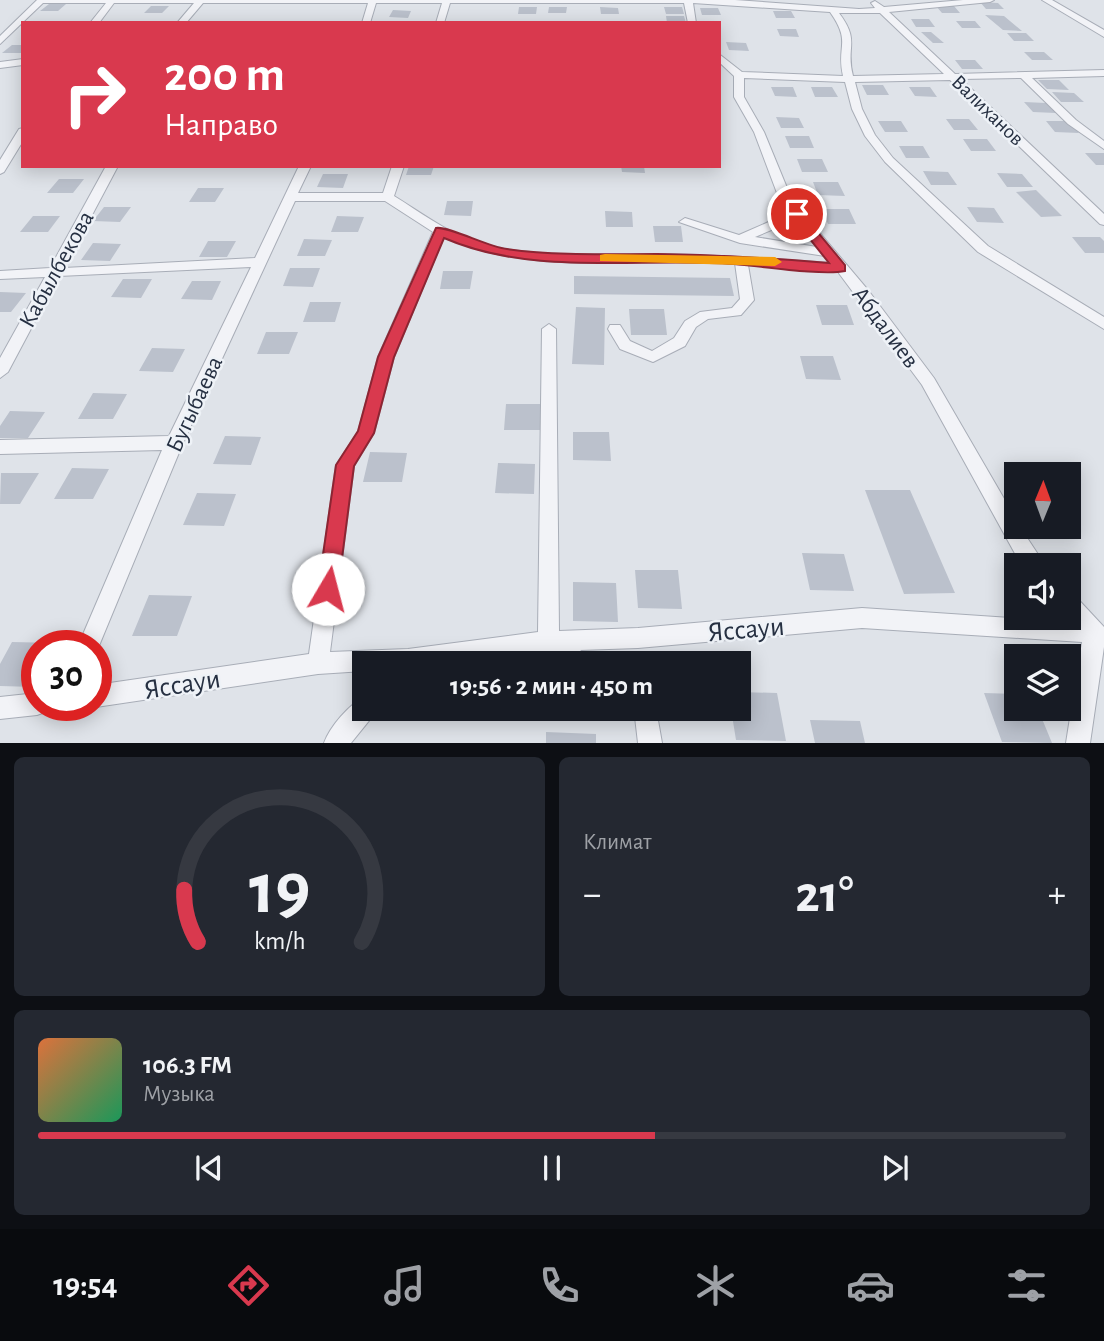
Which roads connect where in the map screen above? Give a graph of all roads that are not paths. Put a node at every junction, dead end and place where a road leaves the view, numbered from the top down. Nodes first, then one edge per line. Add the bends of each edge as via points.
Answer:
1 (374, 0) edge
2 (463, 0) edge
3 (585, 0) edge
4 (688, 0) edge
5 (990, 0) edge
6 (1046, 0) edge
7 (41, 1) edge
8 (112, 1) edge
9 (202, 1) edge
10 (447, 1) edge
11 (875, 4) edge
12 (833, 11) junction
13 (96, 21) edge
14 (183, 21) edge
15 (367, 21) edge
16 (441, 21) edge
17 (692, 21) edge
18 (1104, 34) edge
19 (0, 41) edge
20 (721, 59) edge
21 (21, 62) edge
22 (0, 65) edge
23 (1104, 73) edge
24 (739, 75) junction
25 (953, 76) junction
26 (1025, 76) junction
27 (848, 79) junction
28 (21, 134) edge
29 (1104, 146) edge
30 (112, 168) edge
31 (304, 168) edge
32 (397, 168) edge
33 (0, 170) edge
34 (291, 197) junction
35 (388, 197) junction
36 (797, 214) junction
37 (1104, 220) edge
38 (685, 222) dead end
39 (440, 231) junction
40 (740, 239) junction
41 (827, 252) junction
42 (741, 260) junction
43 (261, 262) junction
44 (840, 268) junction
45 (54, 271) junction
46 (0, 275) edge
47 (1104, 324) edge
48 (549, 329) dead end
49 (615, 329) dead end
50 (0, 372) edge
51 (174, 443) junction
52 (0, 447) edge
53 (1025, 553) edge
54 (1081, 616) edge
55 (96, 630) edge
56 (1099, 635) edge
57 (549, 641) junction
58 (478, 651) edge
59 (563, 651) edge
60 (352, 662) edge
61 (318, 663) junction
62 (112, 694) edge
63 (21, 706) edge
64 (0, 708) edge
65 (354, 721) edge
66 (647, 721) edge
67 (335, 743) edge
68 (650, 743) edge
69 (1078, 743) edge

1 - 9 street
1 - 10 street
1 - 15 street
2 - 3 street
2 - 10 street
3 - 4 street
4 - 12 street
4 - 17 street
5 - 11 street
6 - 18 street
7 - 8 street
7 - 19 street
8 - 9 street
8 - 13 street
9 - 14 street
10 - 16 street
11 - 12 street via 859,12
11 - 25 street, Валиханов
12 - 27 street via 846,28
20 - 24 street
21 - 22 street
23 - 26 street
24 - 27 street
24 - 36 street, Абдалиев via 740,97 760,132 786,201
25 - 26 street
25 - 27 street
25 - 37 street, Валиханов
26 - 29 street
27 - 47 street via 870,136 908,178 983,249
28 - 33 street
30 - 45 street, Кабылбекова
31 - 34 street, Бугыбаева
32 - 35 street
34 - 35 street
34 - 43 street, Бугыбаева
35 - 39 street
36 - 40 street
36 - 41 street, Абдалиев
38 - 40 street
39 - 42 street via 506,253
39 - 61 street via 386,357 366,433 345,465
40 - 41 street
41 - 44 street, Абдалиев
42 - 44 street
42 - 49 street via 747,300 736,313 705,315 690,324 680,342 653,357 625,345
43 - 45 street
43 - 51 street, Бугыбаева
44 - 53 street, Абдалиев via 928,382
45 - 46 street
45 - 50 street, Кабылбекова
48 - 57 street
51 - 52 street
51 - 55 street, Бугыбаева
54 - 56 street
56 - 57 street, Яссауи via 862,618 638,638
56 - 69 street
57 - 58 street, Яссауи
57 - 59 street
60 - 61 street, Яссауи
61 - 62 street, Яссауи
63 - 64 street
65 - 67 street
66 - 68 street

